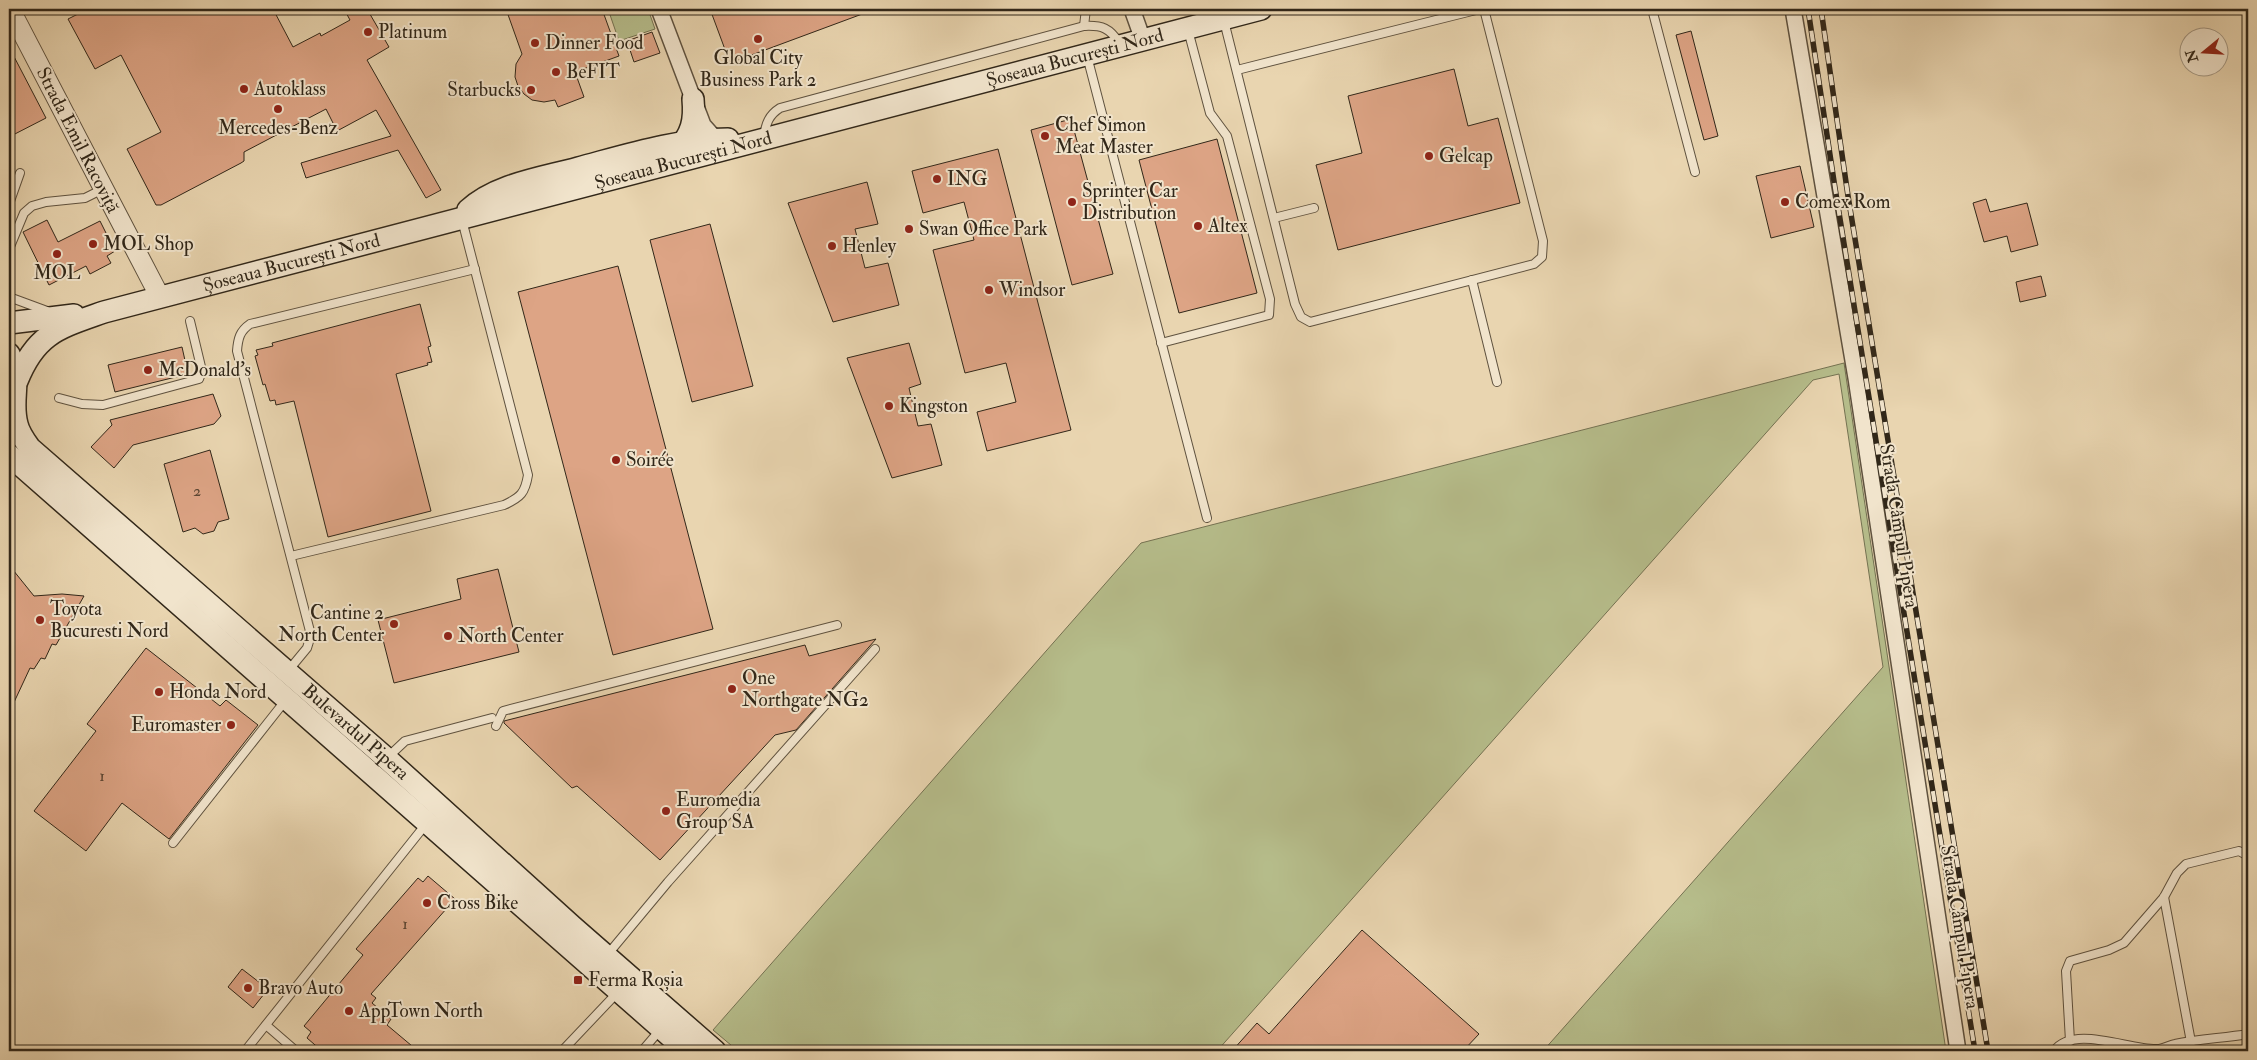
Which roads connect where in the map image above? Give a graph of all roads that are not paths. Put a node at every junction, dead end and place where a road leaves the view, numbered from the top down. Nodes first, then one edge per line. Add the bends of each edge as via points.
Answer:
1 (659, 9) edge
2 (1086, 9) edge
3 (1132, 9) edge
4 (1261, 9) edge
5 (1480, 9) edge
6 (1484, 9) edge
7 (1652, 9) edge
8 (1793, 9) edge
9 (10, 12) edge
10 (1224, 19) junction
11 (1084, 26) junction
12 (1188, 28) junction
13 (1143, 40) junction
14 (1121, 46) junction
15 (1086, 55) junction
16 (1237, 70) junction
17 (693, 99) junction
18 (763, 139) junction
19 (684, 142) junction
20 (724, 143) junction
21 (648, 169) junction
22 (1695, 172) dead end
23 (20, 173) dead end
24 (104, 189) junction
25 (9, 204) edge
26 (1314, 208) dead end
27 (462, 218) junction
28 (1274, 218) junction
29 (9, 249) edge
30 (475, 269) junction
31 (1472, 280) junction
32 (9, 297) edge
33 (160, 297) junction
34 (104, 312) junction
35 (63, 317) junction
36 (190, 321) dead end
37 (9, 323) edge
38 (1162, 343) junction
39 (9, 354) edge
40 (17, 381) junction
41 (1497, 382) dead end
42 (59, 398) dead end
43 (12, 409) edge
44 (9, 455) edge
45 (1207, 518) dead end
46 (291, 556) junction
47 (837, 625) dead end
48 (875, 649) dead end
49 (286, 673) junction
50 (286, 699) junction
51 (492, 718) dead end
52 (496, 726) dead end
53 (386, 758) junction
54 (427, 822) junction
55 (173, 843) dead end
56 (2248, 856) edge
57 (2164, 897) junction
58 (606, 955) junction
59 (619, 991) junction
60 (266, 1025) junction
61 (662, 1029) junction
62 (2248, 1034) edge
63 (2070, 1041) junction
64 (2191, 1042) junction
65 (245, 1051) edge
66 (296, 1051) edge
67 (562, 1051) edge
68 (642, 1051) edge
69 (687, 1051) edge
70 (715, 1051) edge
71 (1958, 1051) edge
72 (2054, 1051) edge

1 - 17 street
2 - 11 lane
3 - 13 street
4 - 10 main road, Șoseaua București Nord
5 - 16 lane
6 - 31 lane via 1544,249 1542,257 1534,264
7 - 22 lane
8 - 71 street, Strada Câmpul Pipera via 1856,378
9 - 24 street, Strada Emil Racoviță
10 - 12 main road, Șoseaua București Nord
10 - 16 lane
11 - 14 lane via 1107,28
11 - 18 lane via 780,108 771,114
12 - 13 main road, Șoseaua București Nord
12 - 38 lane via 1210,113 1227,136 1270,299 1269,315
13 - 14 main road, Șoseaua București Nord
14 - 15 main road, Șoseaua București Nord
15 - 18 main road, Șoseaua București Nord
15 - 38 lane
16 - 28 lane
17 - 19 main road via 693,122
17 - 20 street via 703,126
18 - 20 main road, Șoseaua București Nord
19 - 20 main road
19 - 21 main road via 664,162
19 - 27 main road via 516,185 483,199
20 - 21 main road, Șoseaua București Nord
21 - 27 main road, Șoseaua București Nord
23 - 25 lane
24 - 29 lane via 85,198 32,206 24,213
24 - 33 street, Strada Emil Racoviță
26 - 28 lane
27 - 30 lane
27 - 33 main road, Șoseaua București Nord
28 - 31 lane via 1295,304 1301,317 1310,322
30 - 46 lane via 528,475 526,488 504,505
30 - 46 lane via 250,324 242,329 238,351
31 - 41 lane
32 - 35 lane
33 - 34 main road, Șoseaua București Nord
34 - 35 main road, Șoseaua București Nord
34 - 40 main road, Șoseaua București Nord via 49,334 25,360
35 - 37 main road, Șoseaua București Nord
36 - 42 lane via 202,371 199,379 103,405
38 - 45 lane
39 - 40 main road, Bulevardul Pipera
40 - 43 main road, Bulevardul Pipera
43 - 49 main road, Bulevardul Pipera via 19,430 35,454
44 - 50 main road, Bulevardul Pipera
46 - 49 lane via 311,635 308,648
47 - 52 lane via 503,711
48 - 58 lane
49 - 53 main road, Bulevardul Pipera
50 - 54 main road, Bulevardul Pipera
50 - 55 lane
51 - 53 lane via 405,741
53 - 58 main road, Bulevardul Pipera
54 - 59 main road, Bulevardul Pipera
54 - 60 lane
56 - 57 lane via 2239,851 2186,864
57 - 63 lane via 2124,944 2070,961 2066,971
57 - 64 lane
58 - 70 main road, Bulevardul Pipera
59 - 61 main road, Bulevardul Pipera
59 - 67 lane
60 - 65 lane
60 - 66 lane
61 - 68 lane
61 - 69 main road, Bulevardul Pipera
62 - 64 lane
63 - 64 lane via 2102,1040 2158,1049
63 - 72 lane via 2059,1044

